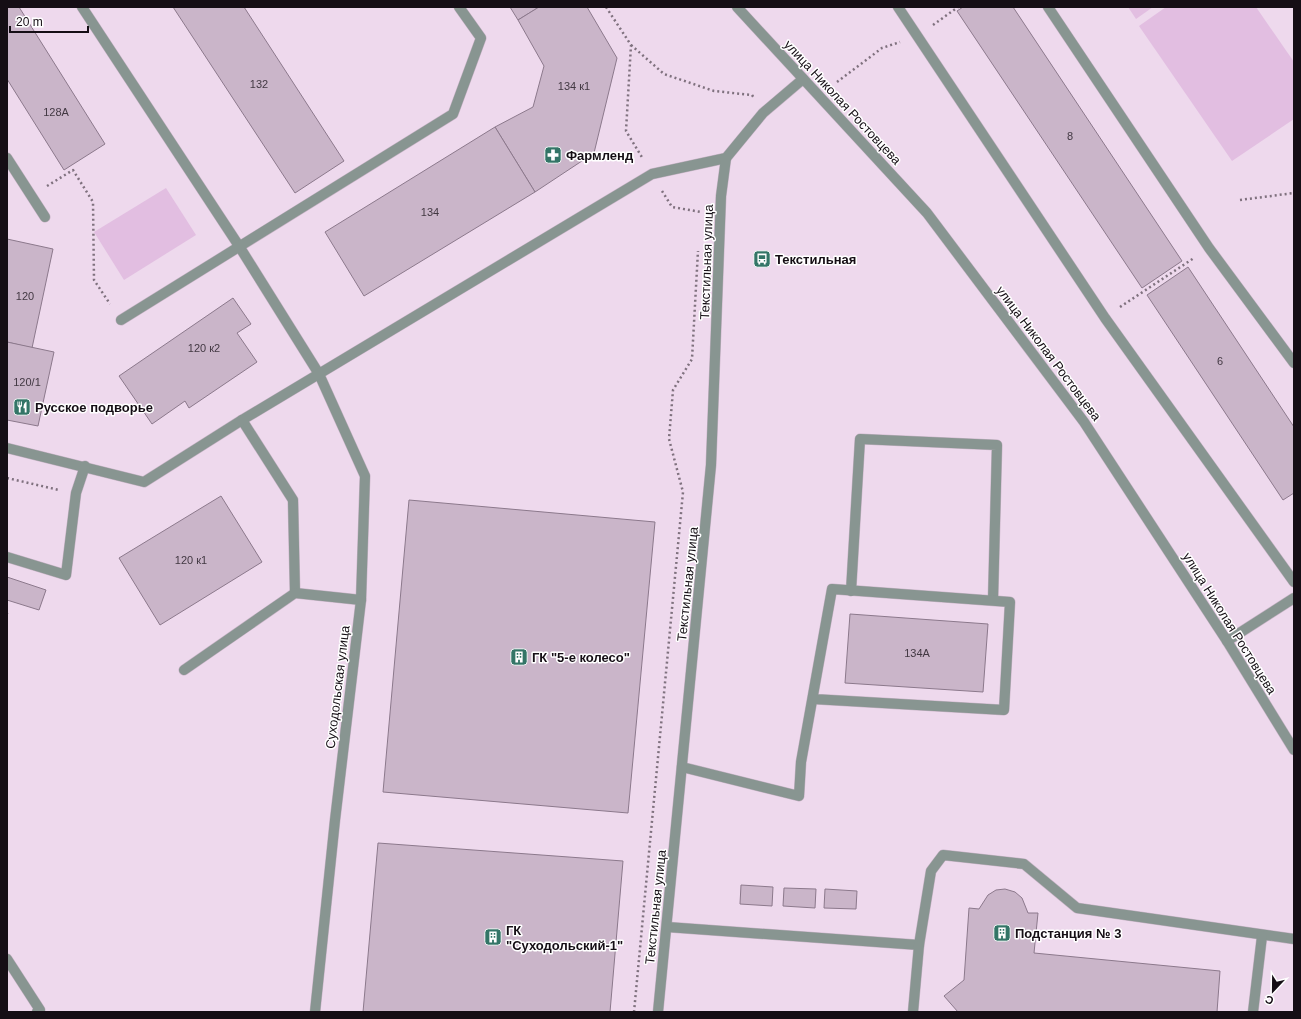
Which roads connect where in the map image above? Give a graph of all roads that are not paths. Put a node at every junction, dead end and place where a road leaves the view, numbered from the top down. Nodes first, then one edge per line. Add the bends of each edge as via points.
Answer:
1 (82, 7) edge
2 (459, 7) edge
3 (737, 7) edge
4 (898, 7) edge
5 (1048, 7) edge
6 (803, 79) junction
7 (7, 158) edge
8 (726, 158) junction
9 (45, 217) dead end
10 (239, 246) junction
11 (121, 320) road end
12 (1294, 363) edge
13 (318, 374) junction
14 (242, 420) junction
15 (7, 448) edge
16 (85, 466) junction
17 (7, 557) edge
18 (1294, 582) edge
19 (851, 591) junction
20 (295, 593) junction
21 (1294, 598) edge
22 (361, 600) junction
23 (993, 600) junction
24 (1227, 641) junction
25 (184, 670) dead end
26 (813, 698) junction
27 (1294, 750) edge
28 (682, 767) junction
29 (666, 927) junction
30 (1262, 936) junction
31 (1294, 939) edge
32 (919, 945) junction
33 (7, 959) edge
34 (37, 1012) edge
35 (315, 1012) edge
36 (658, 1012) edge
37 (913, 1012) edge
38 (1253, 1012) edge

1 - 10 street, Суходольская улица
2 - 10 street via 481,38 453,114
3 - 6 street, улица Николая Ростовцева
4 - 18 street via 1105,318
5 - 12 street via 1209,248
6 - 8 street via 763,113
6 - 24 street, улица Николая Ростовцева via 927,213 1084,422
7 - 9 street
8 - 13 street via 652,174
8 - 28 street, Текстильная улица via 721,196 711,465
10 - 11 street
10 - 13 street, Суходольская улица
13 - 14 street
13 - 22 street, Суходольская улица via 365,476
14 - 16 street via 144,482
14 - 20 street via 293,500
15 - 16 street
16 - 17 street via 76,493 66,575
19 - 23 street
19 - 23 street via 860,439 997,445
19 - 26 street via 832,589
20 - 22 street
20 - 25 street
21 - 24 street
22 - 35 street, Суходольская улица
23 - 26 street via 1010,602 1004,710
24 - 27 street, улица Николая Ростовцева
26 - 28 street via 799,796
28 - 29 street, Текстильная улица
29 - 32 street
29 - 36 street, Текстильная улица
30 - 31 street
30 - 32 street via 1076,908 1024,864 943,855 931,871
30 - 38 street
32 - 37 street
33 - 34 street via 40,1010

